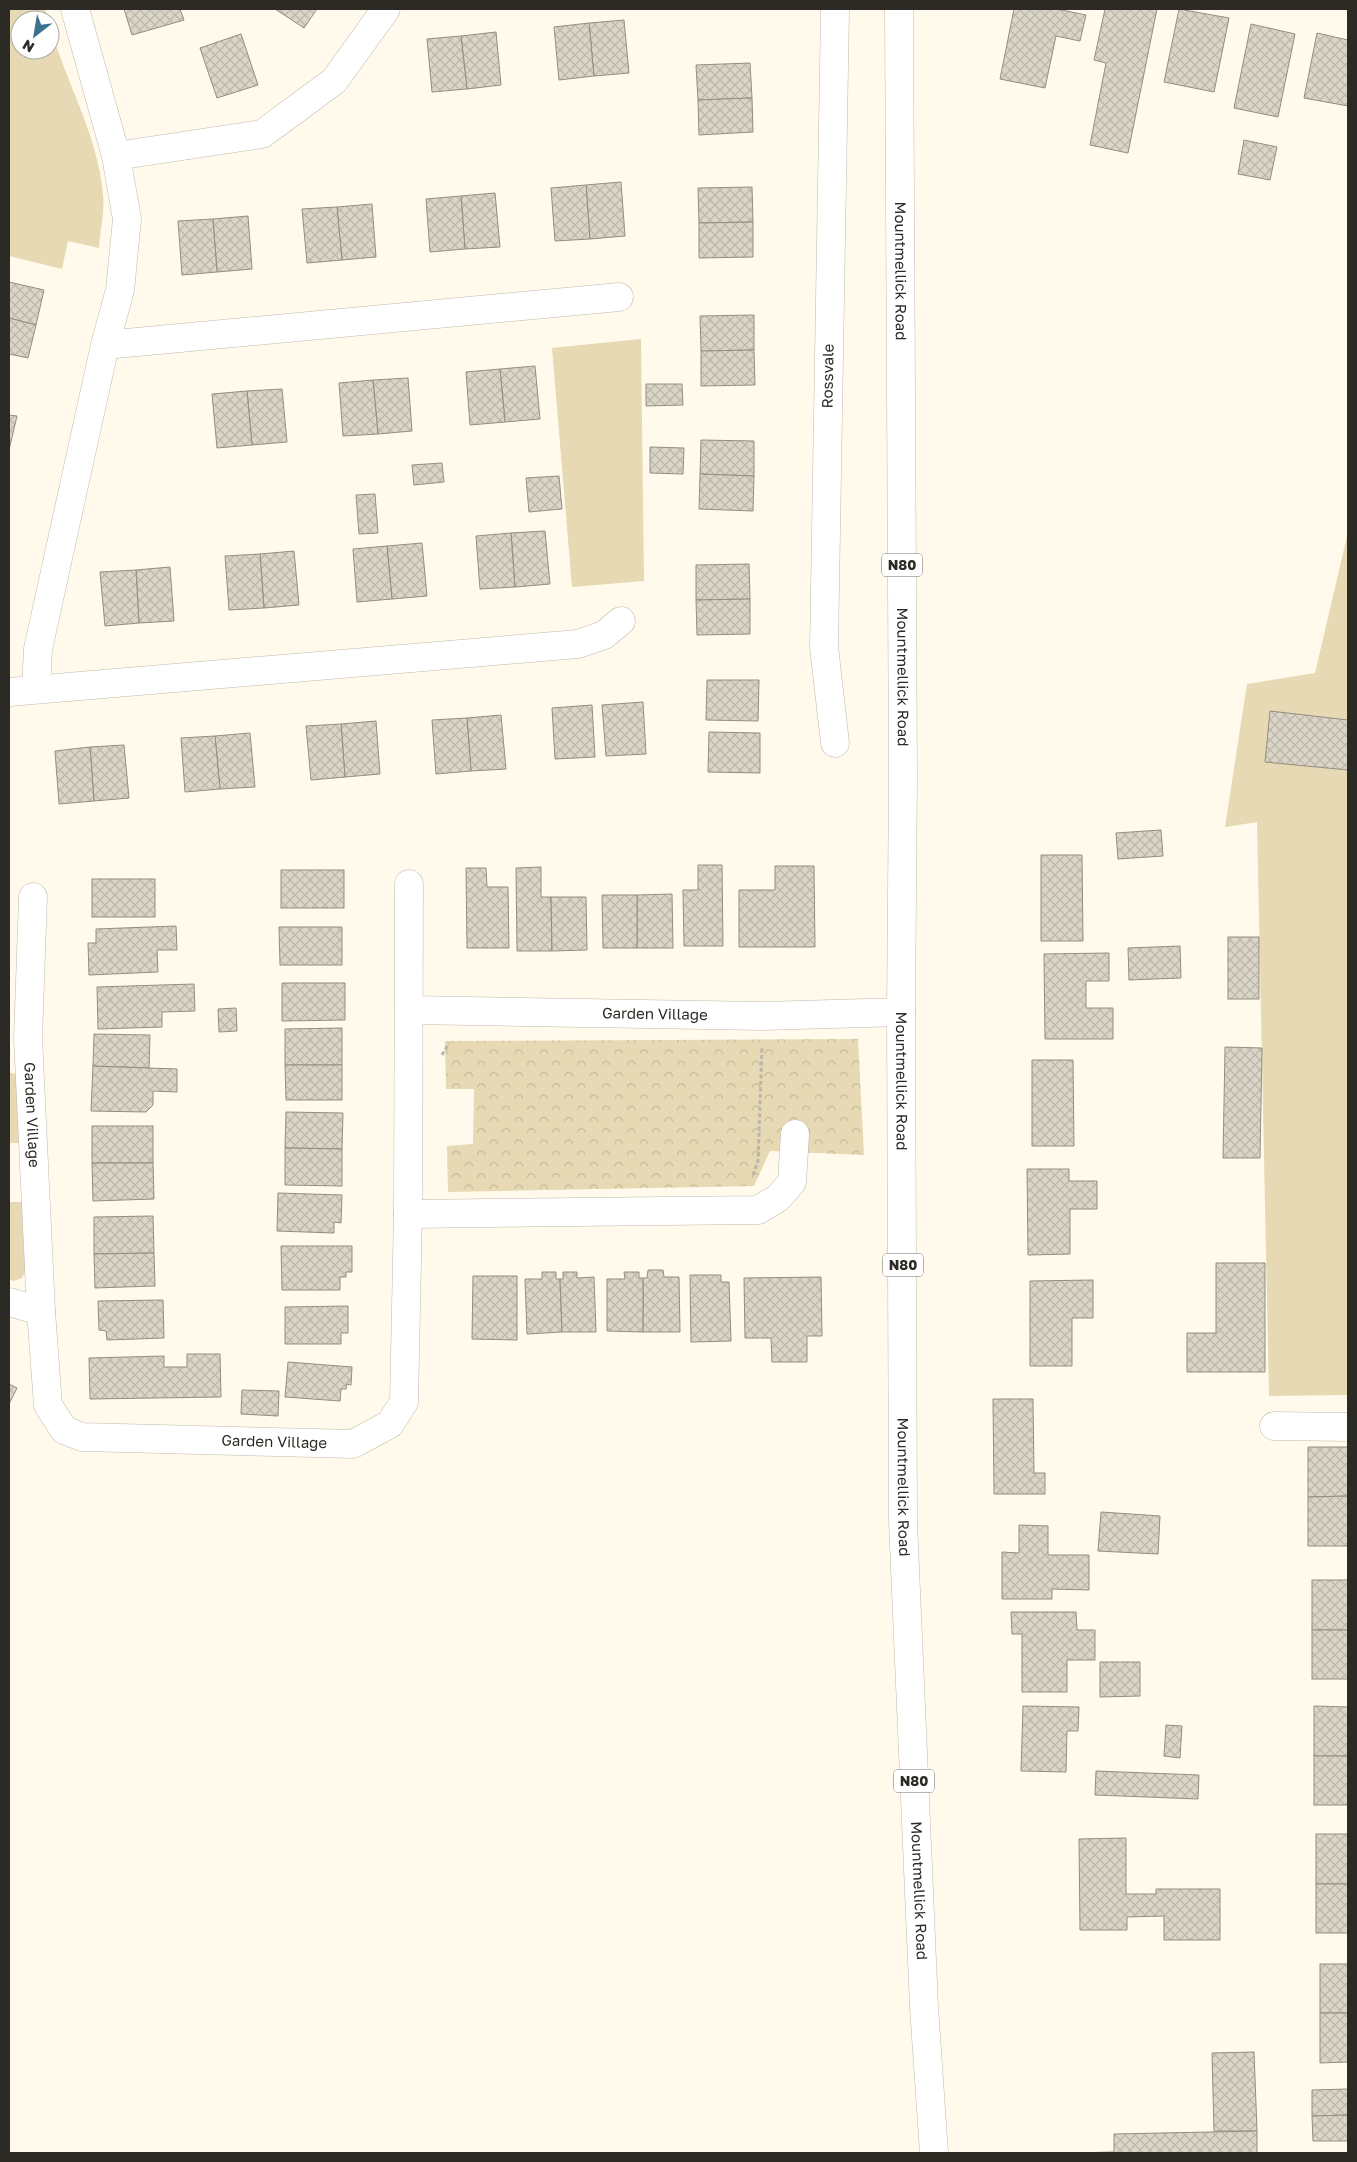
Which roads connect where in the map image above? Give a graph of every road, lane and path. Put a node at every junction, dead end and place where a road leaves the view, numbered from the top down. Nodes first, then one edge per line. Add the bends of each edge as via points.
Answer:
1 (75, 9) edge
2 (386, 9) edge
3 (835, 9) edge
4 (899, 9) edge
5 (116, 156) junction
6 (619, 297) dead end
7 (105, 345) junction
8 (621, 620) dead end
9 (36, 689) junction
10 (9, 692) edge
11 (835, 743) dead end
12 (409, 884) dead end
13 (33, 897) dead end
14 (410, 1010) junction
15 (901, 1012) junction
16 (763, 1016) junction
17 (19, 1039) edge
18 (450, 1042) dead end
19 (440, 1058) dead end
20 (794, 1134) dead end
21 (753, 1176) dead end
22 (408, 1214) junction
23 (9, 1302) edge
24 (41, 1311) junction
25 (1274, 1426) dead end
26 (1348, 1427) edge
27 (934, 2153) edge

1 - 5 street
2 - 5 street via 334,81 262,134
3 - 11 street, Rossvale via 824,648
4 - 15 street, Mountmellick Road / N80
5 - 7 street via 127,219 120,290
6 - 7 street
7 - 9 street via 38,649
8 - 9 street via 604,635 578,644
9 - 10 street
12 - 14 street, Garden Village
13 - 17 street, Garden Village
14 - 16 street, Garden Village
14 - 22 street, Garden Village
15 - 16 street, Garden Village
15 - 27 street, Mountmellick Road / N80 via 903,1522 923,1997
16 - 21 path via 758,1161
17 - 24 street, Garden Village
18 - 19 path
20 - 22 street via 792,1182 778,1198 758,1210
22 - 24 street, Garden Village via 404,1402 390,1424 353,1444 82,1437 64,1430 48,1405
23 - 24 street
25 - 26 street

